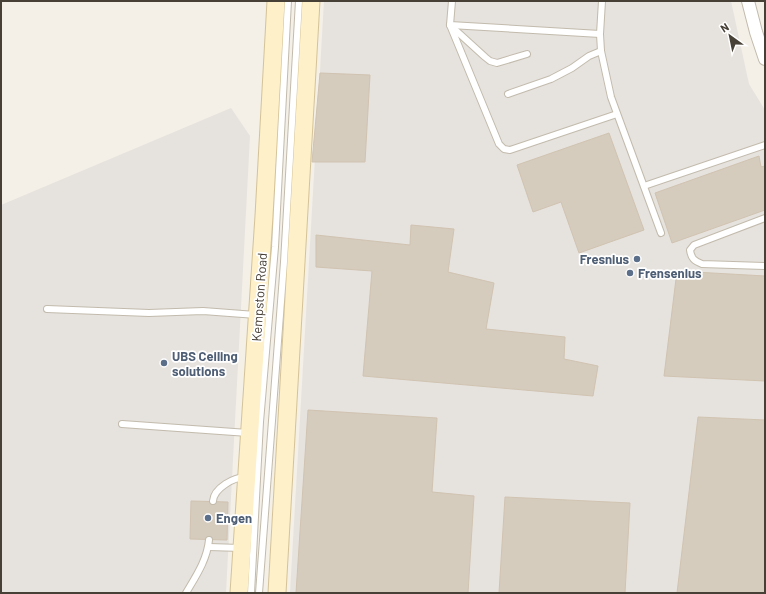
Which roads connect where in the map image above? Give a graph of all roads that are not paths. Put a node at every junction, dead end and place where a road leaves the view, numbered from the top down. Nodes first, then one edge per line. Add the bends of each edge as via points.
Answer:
1 (276, 1) edge
2 (288, 1) edge
3 (299, 1) edge
4 (311, 1) edge
5 (452, 1) edge
6 (602, 1) edge
7 (748, 1) edge
8 (450, 25) junction
9 (600, 34) junction
10 (601, 51) junction
11 (527, 54) dead end
12 (765, 59) edge
13 (508, 94) dead end
14 (617, 114) junction
15 (765, 145) edge
16 (644, 186) junction
17 (765, 218) edge
18 (662, 233) dead end
19 (765, 266) edge
20 (47, 309) dead end
21 (258, 315) junction
22 (122, 424) dead end
23 (250, 433) junction
24 (247, 477) junction
25 (213, 501) dead end
26 (209, 540) dead end
27 (209, 547) junction
28 (242, 548) junction
29 (186, 593) edge
30 (239, 593) edge
31 (251, 593) edge
32 (259, 593) edge
33 (277, 593) edge

1 - 21 main road, Kempston Road
2 - 31 lane via 275,247 260,422
3 - 32 lane via 284,262
4 - 33 main road
5 - 8 lane
6 - 9 lane
7 - 12 street
8 - 9 lane
8 - 11 lane via 490,61 497,62
8 - 14 lane via 499,144 504,149 510,150
9 - 10 lane
10 - 13 lane via 551,78
10 - 14 lane
14 - 16 lane
15 - 16 lane
16 - 18 lane
17 - 19 lane via 694,245 690,250 691,257 702,264
20 - 21 lane via 149,313 203,311
21 - 23 main road, Kempston Road
22 - 23 lane
23 - 24 main road, Kempston Road
24 - 25 lane via 229,482 219,489 213,496
24 - 28 main road, Kempston Road
26 - 27 lane
27 - 28 lane
27 - 29 lane
28 - 30 main road, Kempston Road

